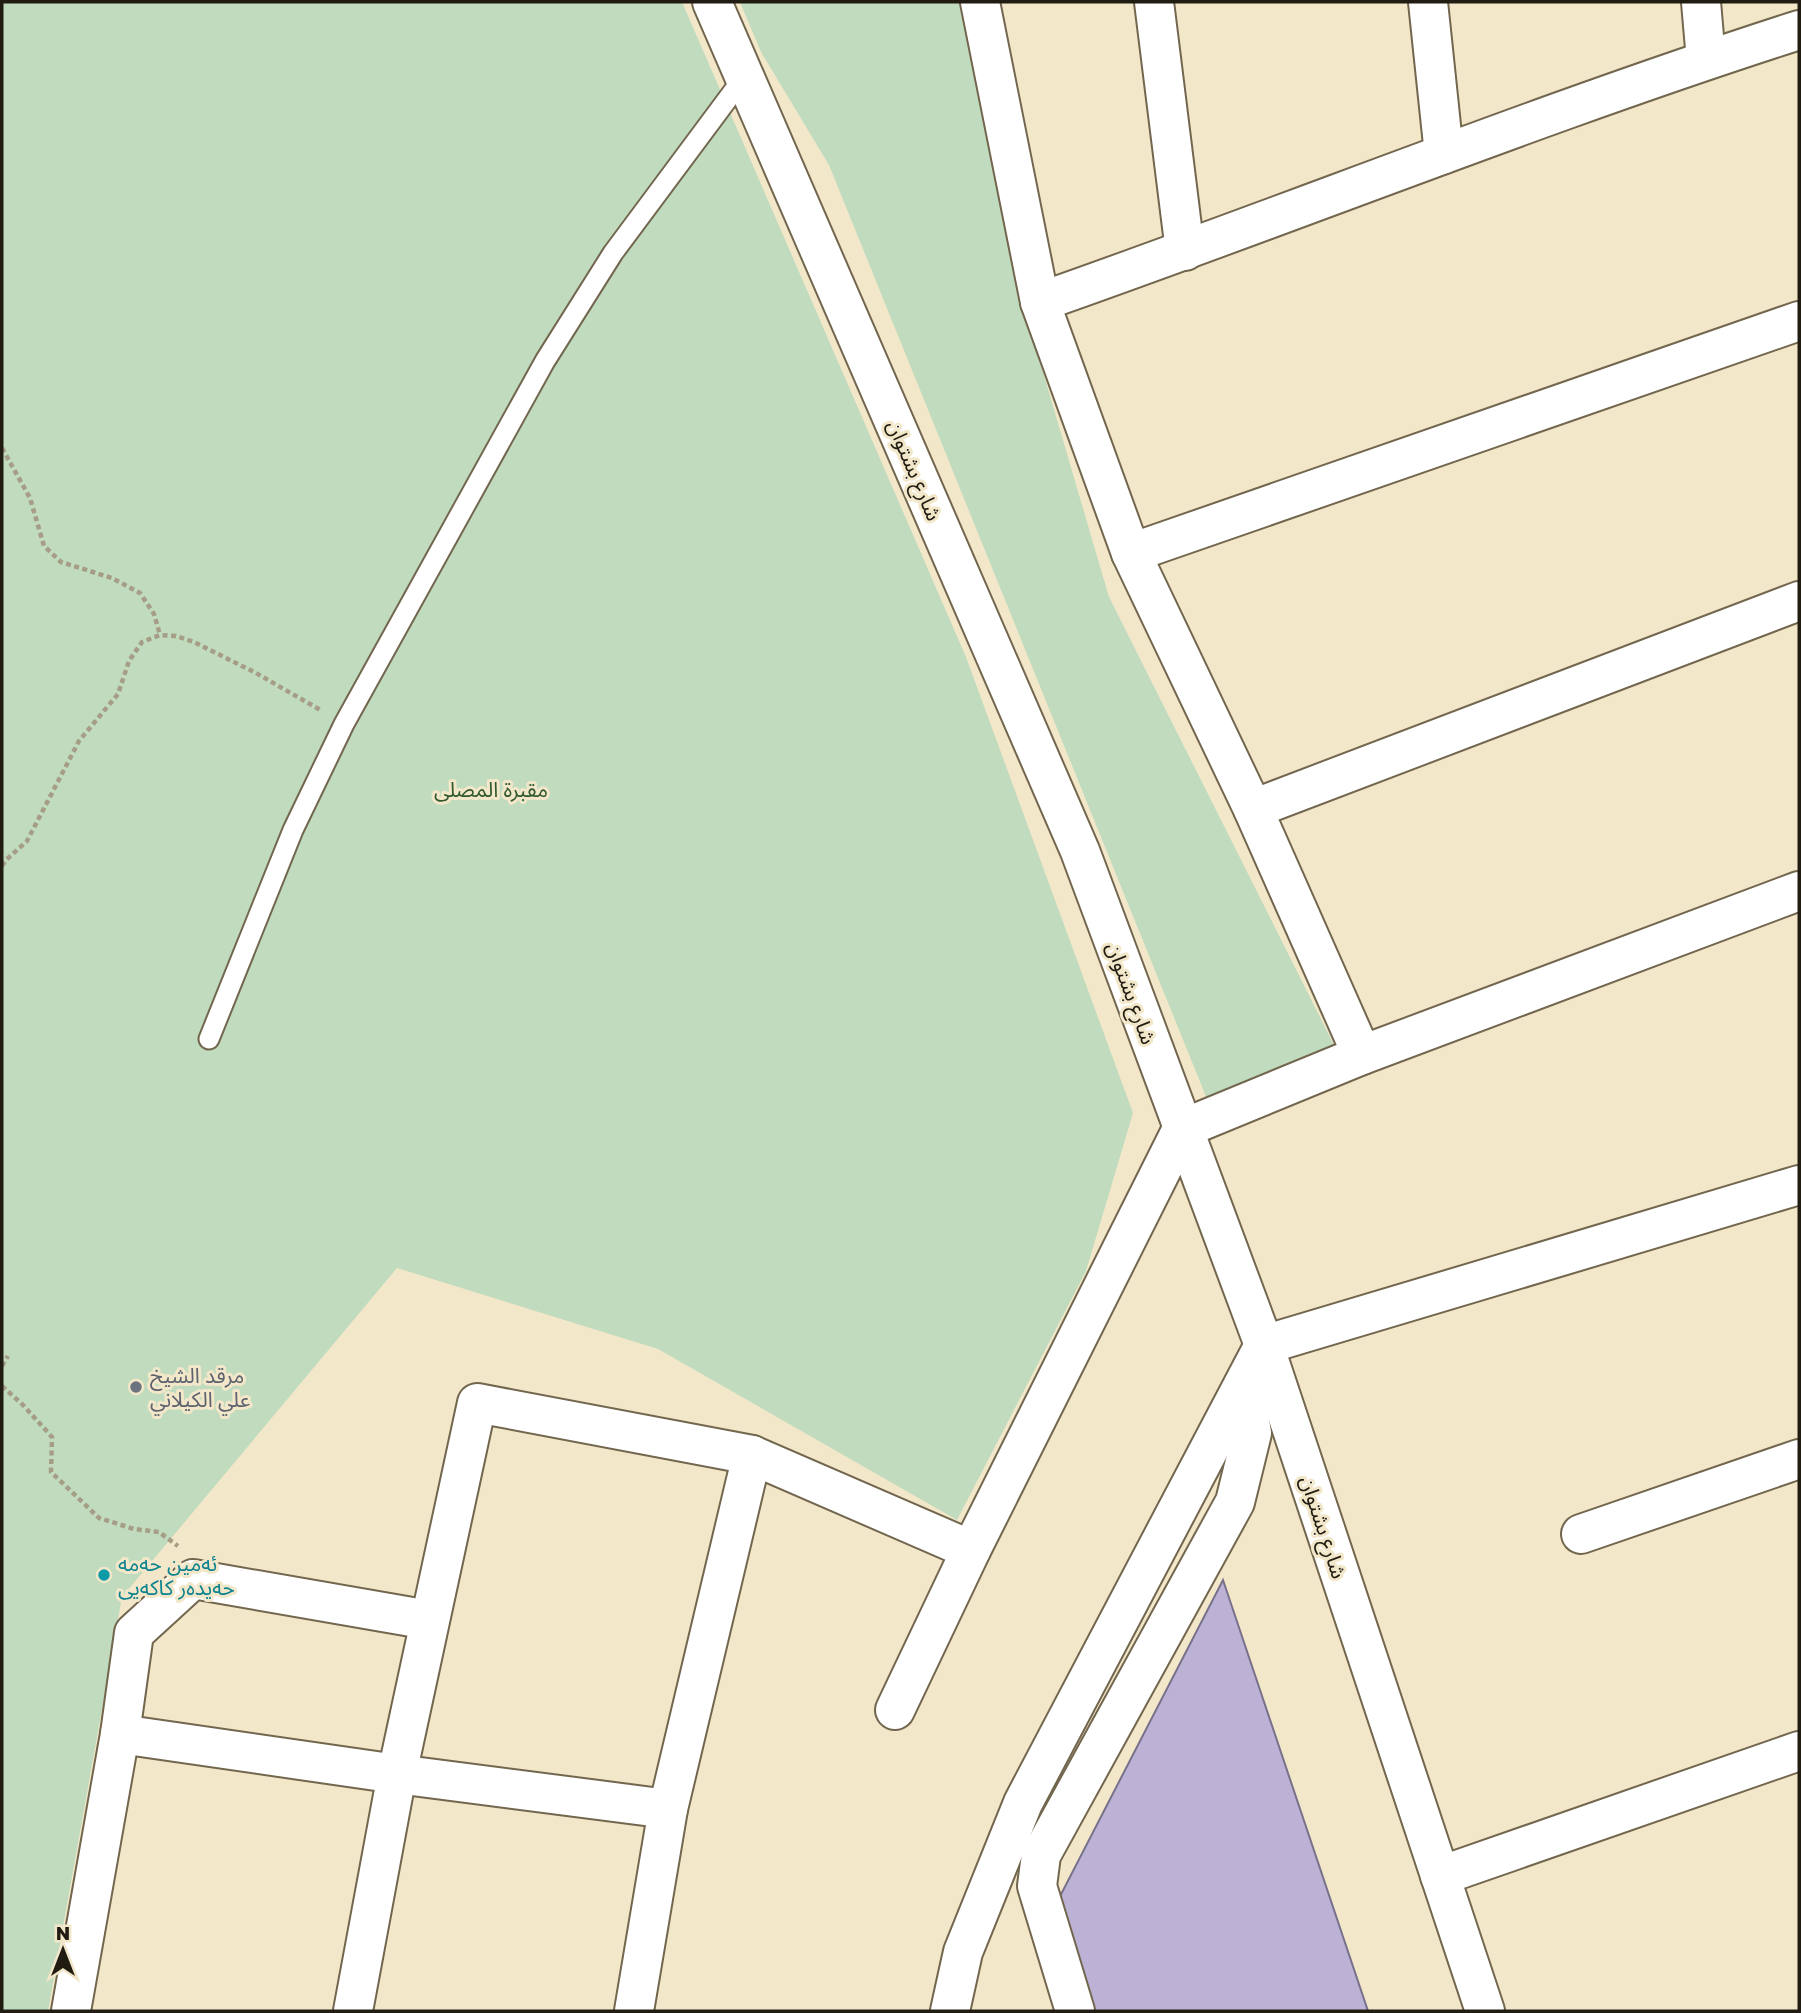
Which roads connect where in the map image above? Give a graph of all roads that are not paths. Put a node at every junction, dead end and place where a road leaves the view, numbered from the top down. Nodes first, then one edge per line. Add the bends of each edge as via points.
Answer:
1 (712, 2) edge
2 (980, 2) edge
3 (1154, 2) edge
4 (1428, 2) edge
5 (1701, 2) edge
6 (1799, 30) edge
7 (1706, 60) junction
8 (744, 77) junction
9 (1444, 154) junction
10 (1185, 251) junction
11 (1040, 302) junction
12 (1799, 321) edge
13 (1131, 553) junction
14 (1799, 601) edge
15 (1253, 809) junction
16 (1799, 891) edge
17 (209, 1039) dead end
18 (1362, 1055) junction
19 (1182, 1129) junction
20 (1799, 1185) edge
21 (1264, 1345) junction
22 (1244, 1384) junction
23 (752, 1455) junction
24 (1799, 1459) edge
25 (1581, 1534) dead end
26 (971, 1549) junction
27 (429, 1620) junction
28 (895, 1710) dead end
29 (120, 1734) junction
30 (1799, 1751) edge
31 (397, 1774) junction
32 (668, 1809) junction
33 (1440, 1876) junction
34 (71, 2011) edge
35 (353, 2011) edge
36 (634, 2011) edge
37 (950, 2011) edge
38 (1075, 2011) edge
39 (1485, 2011) edge

1 - 8 street, شارع بشتوان
2 - 11 street
3 - 10 street
4 - 9 street
5 - 7 street
6 - 7 street
7 - 9 street
8 - 17 lane via 613,253 545,360 344,724 293,830
8 - 19 street, شارع بشتوان via 1080,851
9 - 10 street
10 - 11 street
11 - 13 street
12 - 13 street
13 - 15 street
14 - 15 street
15 - 18 street
16 - 18 street
18 - 19 street
19 - 21 street, شارع بشتوان
19 - 26 street
20 - 21 street
21 - 22 street
21 - 33 street, شارع بشتوان
22 - 37 street via 1023,1803 963,1952
22 - 38 street via 1252,1433 1235,1502 1041,1855 1037,1886
23 - 26 street
23 - 27 street via 477,1403
23 - 32 street
24 - 25 street
26 - 28 street
27 - 29 street via 193,1579 134,1633
27 - 31 street
29 - 31 street
29 - 34 street
30 - 33 street
31 - 32 street
31 - 35 street
32 - 36 street
33 - 39 street, شارع بشتوان

